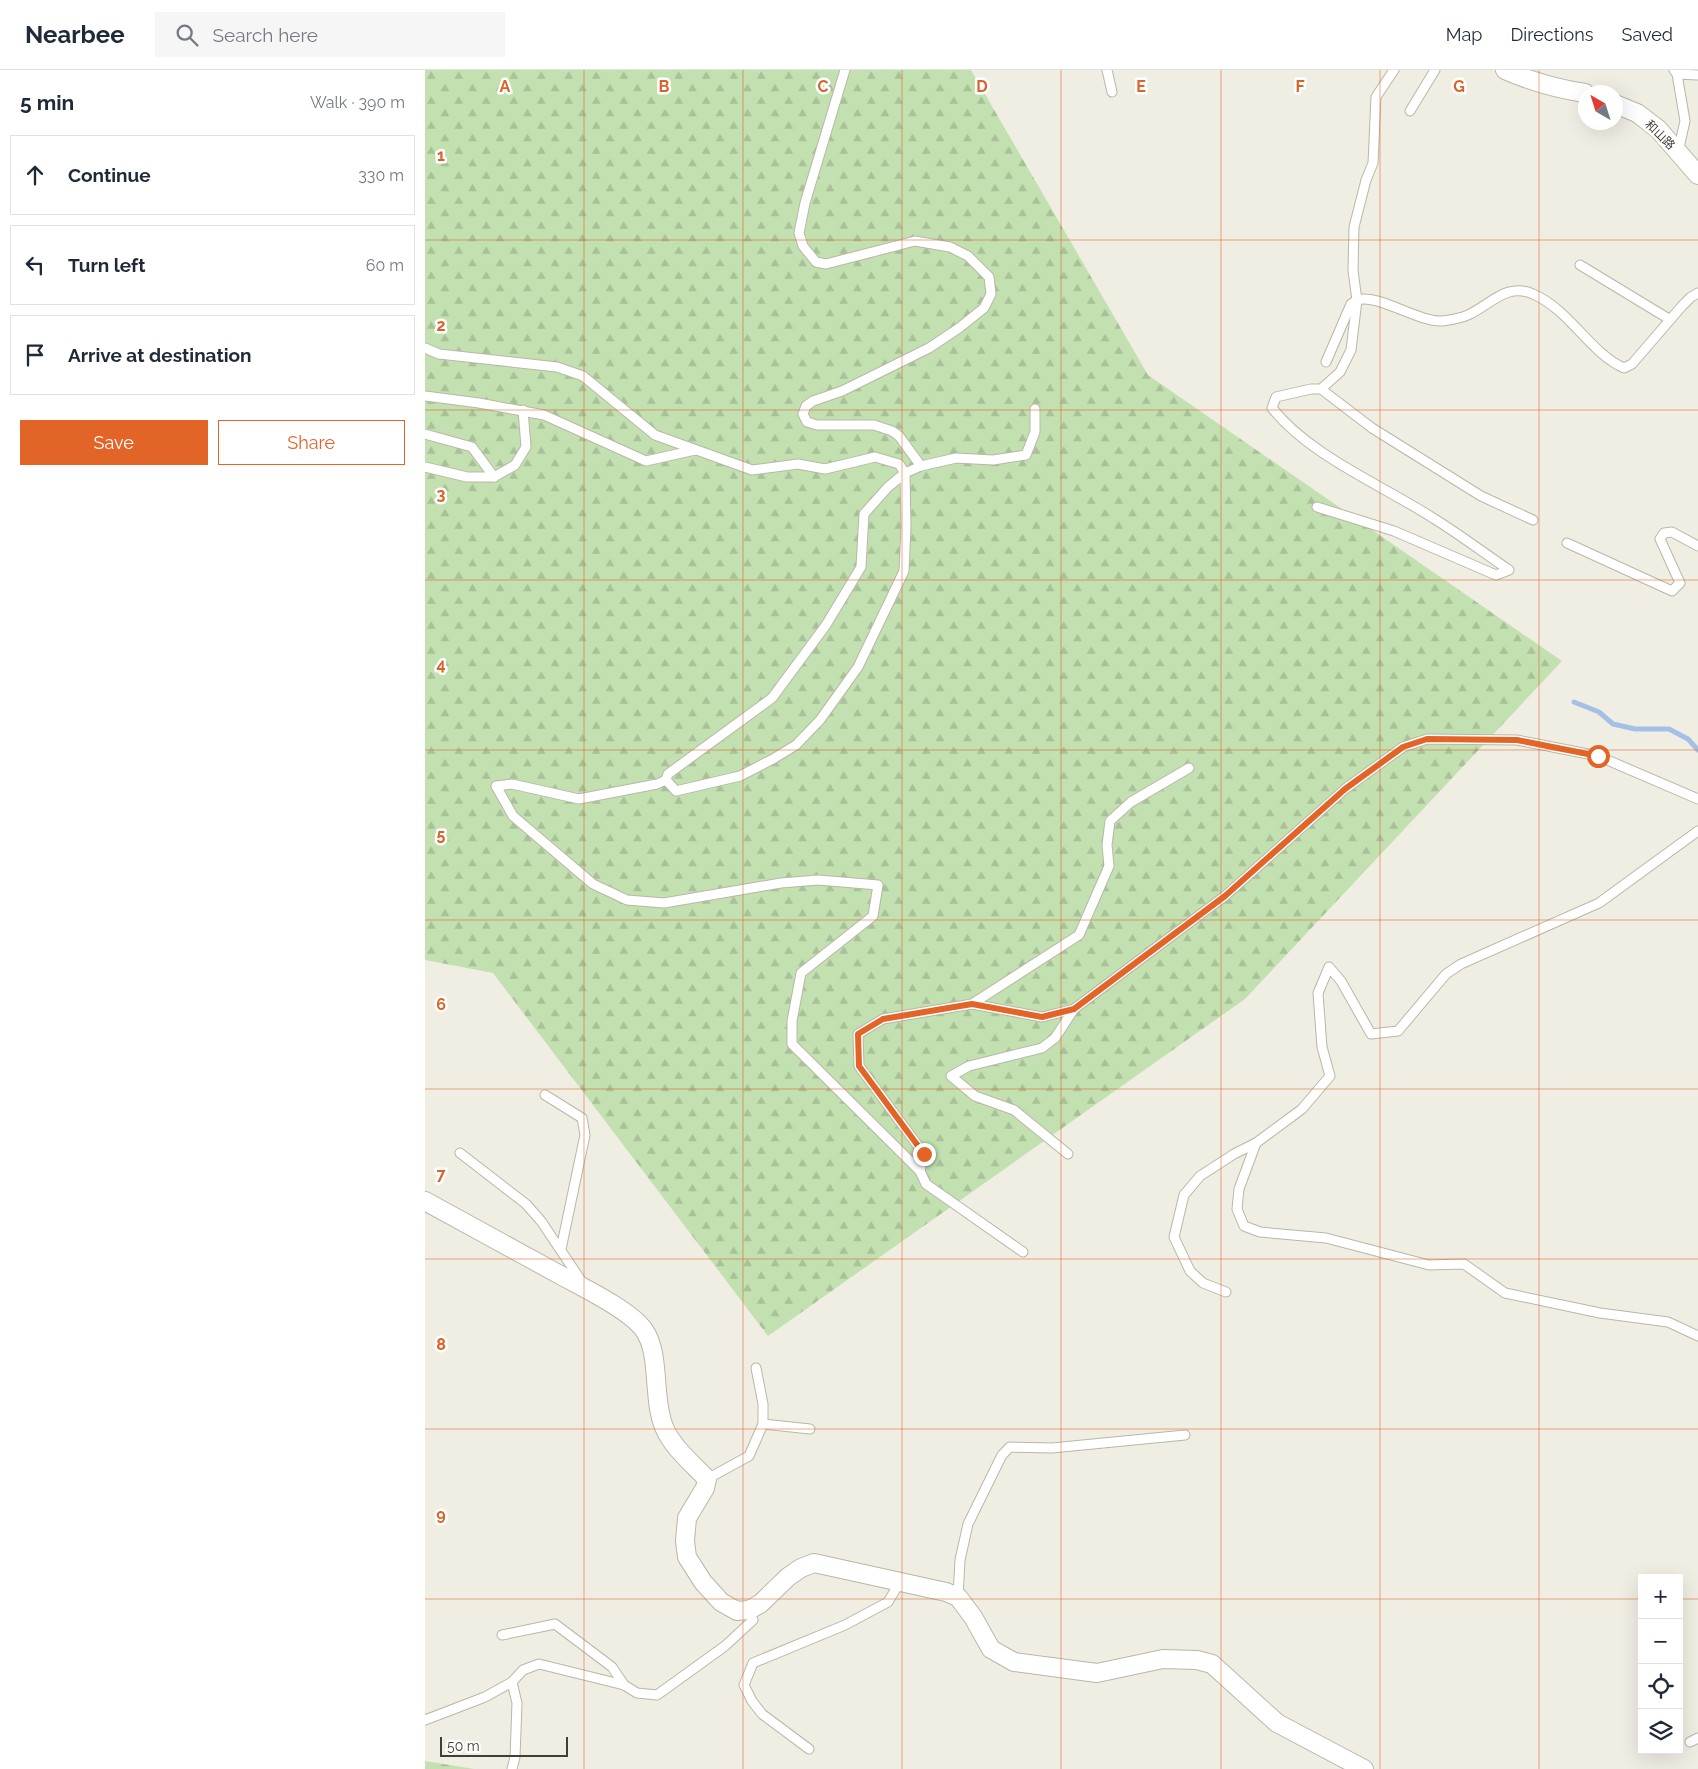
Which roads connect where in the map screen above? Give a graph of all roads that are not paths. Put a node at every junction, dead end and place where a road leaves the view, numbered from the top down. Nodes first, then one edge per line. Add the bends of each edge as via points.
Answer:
1 (845, 70) edge
2 (1107, 70) edge
3 (1394, 70) edge
4 (1435, 70) edge
5 (1505, 70) edge
6 (1675, 72) edge
7 (1698, 75) edge
8 (1111, 92) dead end
9 (1578, 92) edge
10 (1623, 107) edge
11 (1410, 111) dead end
12 (1689, 162) edge
13 (1581, 265) dead end
14 (1698, 293) edge
15 (1357, 300) junction
16 (1669, 319) junction
17 (425, 348) edge
18 (1326, 362) dead end
19 (1321, 389) junction
20 (425, 396) edge
21 (1035, 409) dead end
22 (523, 410) junction
23 (425, 434) edge
24 (695, 450) junction
25 (921, 466) junction
26 (425, 467) edge
27 (905, 473) junction
28 (494, 477) junction
29 (1317, 507) dead end
30 (1533, 520) dead end
31 (1567, 542) dead end
32 (1698, 546) edge
33 (1189, 768) dead end
34 (666, 780) junction
35 (1698, 799) edge
36 (1698, 832) edge
37 (972, 1004) junction
38 (1074, 1009) junction
39 (545, 1095) dead end
40 (1256, 1143) junction
41 (460, 1153) dead end
42 (1068, 1154) dead end
43 (921, 1171) junction
44 (425, 1201) edge
45 (561, 1249) junction
46 (1023, 1252) dead end
47 (586, 1289) junction
48 (1226, 1292) dead end
49 (1698, 1336) edge
50 (756, 1368) dead end
51 (763, 1424) junction
52 (810, 1429) dead end
53 (1185, 1435) dead end
54 (707, 1479) junction
55 (900, 1582) junction
56 (958, 1597) junction
57 (749, 1610) junction
58 (502, 1635) dead end
59 (512, 1682) junction
60 (624, 1685) junction
61 (425, 1720) edge
62 (809, 1749) dead end
63 (512, 1769) edge
64 (1364, 1769) edge

1 - 25 lane via 805,203 799,233 803,246 816,262 826,264 915,241 950,247 968,256 989,277 991,294 984,308 929,348 813,402 806,406 803,414 807,422 817,426 874,425 892,431
2 - 8 lane
3 - 15 lane via 1376,97 1373,163 1354,227 1353,271
4 - 11 lane
5 - 9 street
6 - 7 lane
6 - 12 lane
10 - 12 street, 和山路 via 1651,124
13 - 16 lane
14 - 16 lane
15 - 16 lane via 1371,300 1439,321 1468,315 1509,291 1519,289 1560,311 1612,363 1624,368
15 - 18 lane via 1351,304
15 - 19 lane via 1351,350 1340,372
17 - 24 lane via 439,354 557,367 583,376 655,435
19 - 29 lane via 1276,397 1272,408 1285,425 1330,457 1433,518 1509,570 1496,575 1394,531
19 - 30 lane via 1372,428 1481,496
20 - 22 lane
21 - 25 lane via 1035,432 1025,455 993,460 956,458
22 - 24 lane via 544,414 646,460
22 - 28 lane via 525,447 515,465
23 - 28 lane via 472,447
24 - 27 lane via 752,470 798,464 825,469 875,457 899,464
25 - 27 lane
26 - 28 lane via 467,477
27 - 34 lane via 865,514 861,567 826,625 772,698 668,774
27 - 34 lane via 904,571 858,667 820,720 796,744 740,776 676,791
31 - 32 lane via 1672,591 1680,583 1660,538 1664,533 1672,532
33 - 37 lane via 1131,802 1110,821 1109,866 1079,935
34 - 43 lane via 579,799 512,784 496,786 513,816 593,884 627,900 663,902 818,880 878,885 873,916 801,973 792,1021 792,1044
35 - 38 lane via 1598,756 1517,740 1427,739 1403,747 1345,789 1225,896
36 - 40 lane via 1599,903 1461,964 1446,974 1398,1031 1371,1034 1341,981 1329,967 1318,993 1322,1046 1330,1076 1301,1109
37 - 38 lane via 1042,1017
37 - 43 lane via 883,1019 858,1034 859,1066 924,1154
38 - 42 lane via 1055,1038 1042,1048 969,1066 951,1076 975,1096 1014,1110
39 - 45 lane via 582,1118 585,1135
40 - 48 lane via 1199,1176 1184,1195 1174,1237 1190,1271 1203,1283
40 - 49 lane via 1239,1189 1237,1209 1244,1226 1261,1232 1326,1238 1429,1265 1464,1264 1505,1293 1600,1313 1668,1322
41 - 45 lane via 525,1204
43 - 46 lane via 926,1184
44 - 47 street
45 - 47 lane
47 - 54 street via 633,1317 645,1331 651,1345 663,1426 673,1443
50 - 51 lane
51 - 52 lane
51 - 54 lane via 749,1456
53 - 56 lane via 1052,1448 1010,1448 1002,1455 968,1524 960,1560
54 - 57 street via 687,1518 687,1557 721,1602 737,1611
55 - 56 street
55 - 57 street via 814,1563 788,1577 760,1604
55 - 62 lane via 888,1602 845,1625 753,1663 744,1685 752,1701 762,1714
56 - 64 street via 991,1649 1014,1662 1097,1673 1163,1659 1212,1664 1277,1723
57 - 60 lane via 753,1620 725,1646 657,1695 637,1693
58 - 60 lane via 555,1624 612,1667
59 - 60 lane via 523,1670 539,1664
59 - 61 lane via 485,1697
59 - 63 lane via 517,1702

